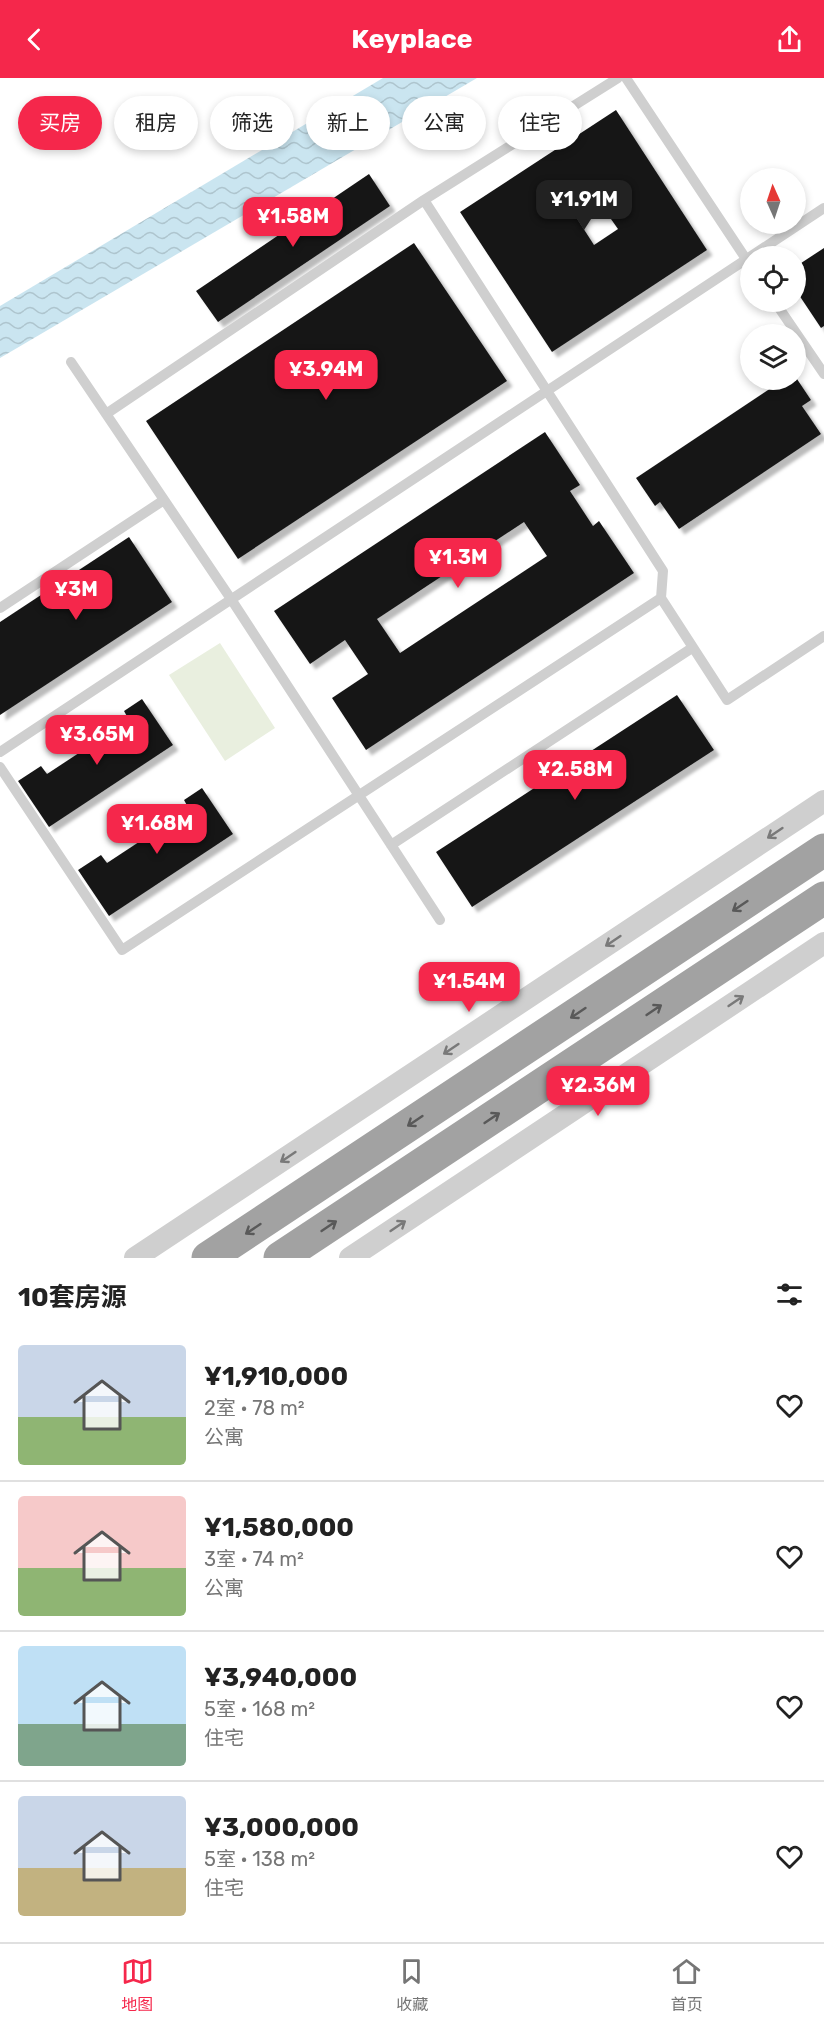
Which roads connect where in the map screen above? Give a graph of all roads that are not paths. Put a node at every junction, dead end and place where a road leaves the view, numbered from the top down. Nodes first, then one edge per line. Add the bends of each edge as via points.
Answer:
1 (618, 78) edge
2 (626, 78) edge
3 (424, 200) junction
4 (824, 208) edge
5 (771, 246) edge
6 (740, 250) edge
7 (740, 267) edge
8 (782, 312) edge
9 (71, 362) dead end
10 (824, 374) edge
11 (547, 391) junction
12 (106, 414) junction
13 (164, 500) junction
14 (661, 598) junction
15 (231, 599) junction
16 (0, 608) edge
17 (824, 636) edge
18 (692, 648) junction
19 (0, 752) edge
20 (0, 767) edge
21 (358, 795) junction
22 (824, 801) edge
23 (390, 845) junction
24 (824, 850) edge
25 (824, 898) edge
26 (440, 920) dead end
27 (824, 943) edge
28 (135, 1258) edge
29 (208, 1258) edge
30 (280, 1258) edge
31 (350, 1258) edge

1 - 3 lane
2 - 6 lane
3 - 11 lane
3 - 12 lane
4 - 5 lane
7 - 11 lane
8 - 10 lane
9 - 12 lane
11 - 14 lane via 663,571
11 - 15 lane
12 - 13 lane
13 - 15 lane
13 - 16 lane
14 - 18 lane
14 - 21 lane
15 - 19 lane
15 - 21 lane
17 - 18 lane via 727,700
18 - 23 lane
20 - 21 lane via 122,950
21 - 23 lane
22 -> 28 street
23 - 26 lane
24 -> 29 highway
30 -> 25 highway
31 -> 27 street

